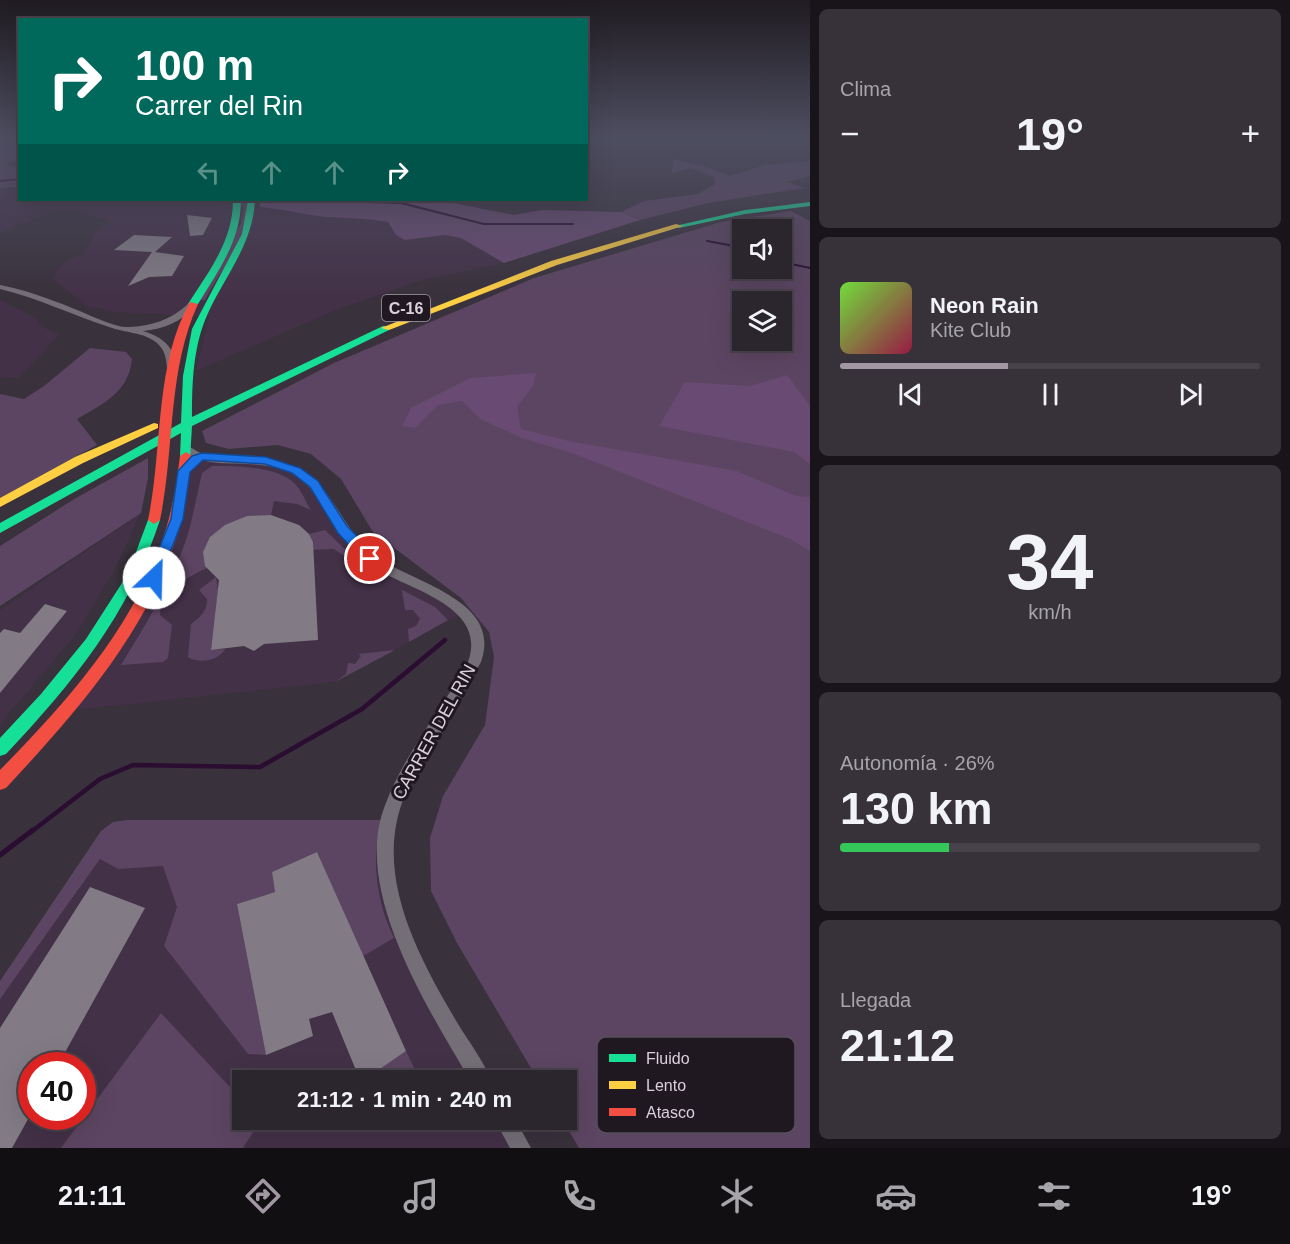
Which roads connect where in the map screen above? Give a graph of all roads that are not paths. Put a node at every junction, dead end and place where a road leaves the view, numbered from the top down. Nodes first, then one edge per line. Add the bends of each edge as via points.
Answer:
1 (809, 200) edge
2 (237, 201) edge
3 (251, 201) edge
4 (0, 287) edge
5 (190, 306) junction
6 (110, 325) junction
7 (177, 326) junction
8 (154, 327) junction
9 (162, 343) junction
10 (190, 372) junction
11 (171, 385) junction
12 (160, 423) junction
13 (187, 446) junction
14 (202, 456) junction
15 (184, 471) junction
16 (0, 503) edge
17 (0, 512) edge
18 (0, 530) edge
19 (0, 749) edge
20 (0, 782) edge
21 (475, 1070) edge
22 (510, 1130) edge
23 (521, 1148) edge

1 - 12 main road, C-16 via 736,201 680,214 537,260 416,304 288,359
1 - 18 main road, C-16 via 682,225 487,286 394,324 204,414
2 - 5 main road via 238,220 232,237
3 - 10 main road via 249,229 199,324
4 - 6 street via 28,293
5 - 7 main road
5 - 8 street via 175,319
6 - 8 street
6 - 9 street via 146,334
7 - 8 street
7 - 9 street via 159,333
7 - 10 street via 191,327 184,361
7 - 11 main road
9 - 11 street via 171,357
10 - 13 main road
11 - 19 main road via 155,517 131,576 66,675
12 - 16 main road via 79,460
12 - 17 main road, C-16
13 - 14 street, CARRER DEL RIN
13 - 15 main road
14 - 15 street
14 - 21 street, CARRER DEL RIN via 266,461 296,471 314,484 342,530 370,559 438,592 457,606 472,626 478,650 474,663 391,808 385,853 394,912 432,996
15 - 20 main road via 169,544 130,621 53,726
22 - 23 street

